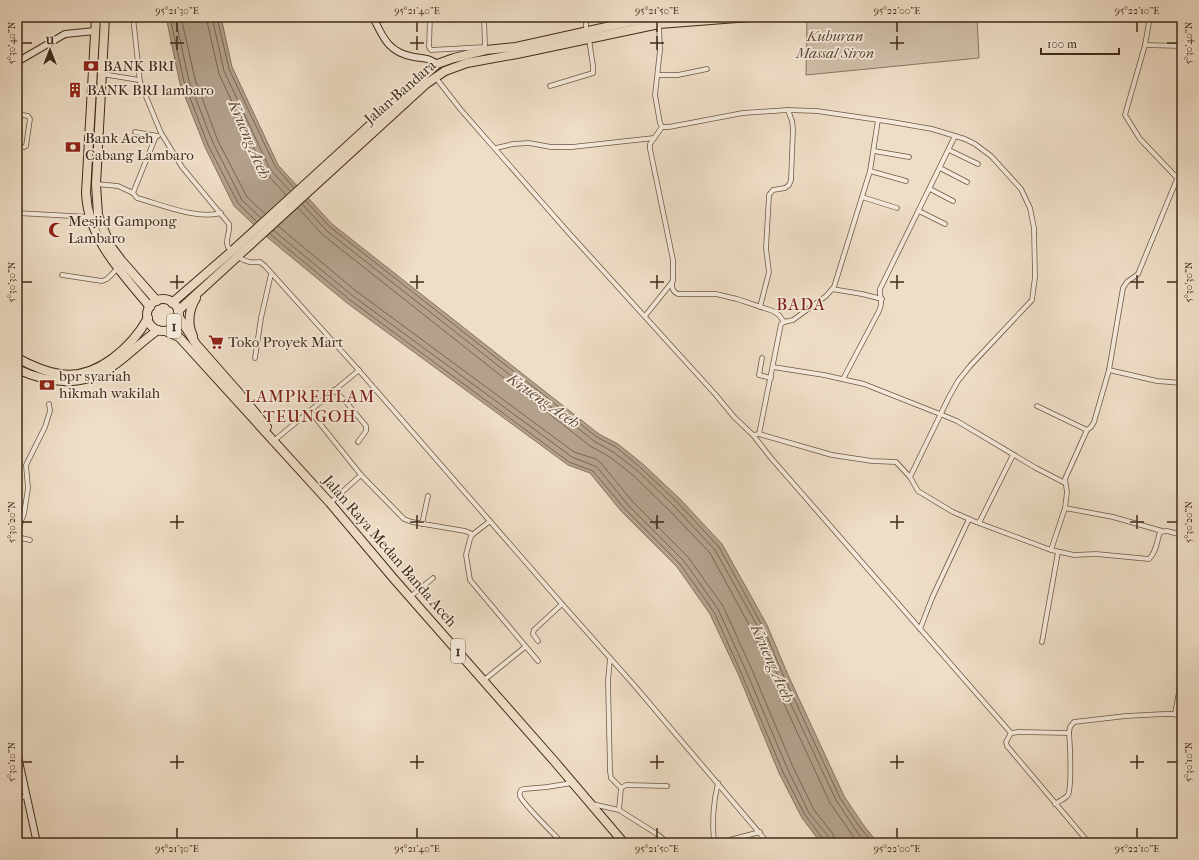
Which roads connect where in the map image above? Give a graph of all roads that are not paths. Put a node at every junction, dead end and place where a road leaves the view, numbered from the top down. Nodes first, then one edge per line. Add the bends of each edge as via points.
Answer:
1 (96, 17) edge
2 (105, 17) edge
3 (133, 17) edge
4 (388, 17) edge
5 (430, 17) edge
6 (484, 17) edge
7 (586, 17) edge
8 (750, 17) edge
9 (1150, 17) edge
10 (374, 19) edge
11 (660, 21) edge
12 (95, 31) junction
13 (587, 35) junction
14 (1145, 45) junction
15 (1182, 46) edge
16 (485, 48) junction
17 (431, 50) junction
18 (516, 51) junction
19 (18, 58) edge
20 (429, 59) junction
21 (437, 64) junction
22 (707, 69) dead end
23 (102, 74) junction
24 (658, 75) junction
25 (436, 77) junction
26 (140, 80) junction
27 (424, 80) junction
28 (550, 86) dead end
29 (788, 110) junction
30 (17, 114) edge
31 (878, 120) junction
32 (662, 127) junction
33 (135, 132) dead end
34 (161, 133) junction
35 (156, 136) junction
36 (955, 136) junction
37 (654, 138) junction
38 (17, 146) edge
39 (496, 148) junction
40 (949, 150) junction
41 (874, 151) junction
42 (910, 157) dead end
43 (978, 164) dead end
44 (940, 168) junction
45 (870, 172) junction
46 (1177, 179) junction
47 (906, 180) dead end
48 (967, 182) dead end
49 (1182, 183) edge
50 (96, 184) junction
51 (930, 189) junction
52 (133, 193) junction
53 (862, 197) junction
54 (953, 201) dead end
55 (897, 208) dead end
56 (919, 212) junction
57 (220, 213) junction
58 (18, 214) edge
59 (90, 217) junction
60 (945, 224) dead end
61 (17, 228) edge
62 (232, 251) junction
63 (238, 257) junction
64 (118, 268) junction
65 (272, 274) junction
66 (62, 275) dead end
67 (672, 281) junction
68 (832, 289) junction
69 (199, 292) junction
70 (882, 300) junction
71 (172, 303) junction
72 (153, 304) junction
73 (760, 307) junction
74 (179, 314) junction
75 (645, 316) junction
76 (148, 318) junction
77 (784, 322) junction
78 (161, 330) junction
79 (196, 344) junction
80 (17, 358) edge
81 (256, 358) dead end
82 (762, 358) dead end
83 (773, 366) junction
84 (17, 369) edge
85 (359, 370) junction
86 (1109, 370) junction
87 (771, 378) junction
88 (843, 379) junction
89 (1182, 383) edge
90 (334, 390) junction
91 (49, 404) dead end
92 (1037, 406) dead end
93 (310, 411) junction
94 (940, 414) junction
95 (1087, 430) junction
96 (759, 434) junction
97 (753, 435) junction
98 (276, 439) junction
99 (358, 442) dead end
100 (1013, 455) junction
101 (291, 459) junction
102 (361, 475) junction
103 (910, 477) junction
104 (1065, 483) junction
105 (428, 496) dead end
106 (330, 503) junction
107 (1065, 508) junction
108 (969, 519) junction
109 (490, 521) junction
110 (979, 523) junction
111 (422, 524) junction
112 (1162, 531) junction
113 (472, 535) junction
114 (1182, 535) edge
115 (17, 537) edge
116 (30, 540) dead end
117 (1051, 550) junction
118 (1058, 552) junction
119 (433, 578) dead end
120 (410, 598) junction
121 (562, 604) junction
122 (920, 629) junction
123 (538, 641) dead end
124 (1042, 642) dead end
125 (525, 647) junction
126 (610, 658) junction
127 (538, 661) dead end
128 (1182, 675) edge
129 (483, 681) junction
130 (1175, 714) junction
131 (1182, 719) edge
132 (1011, 733) junction
133 (1070, 733) junction
134 (17, 752) edge
135 (572, 783) junction
136 (718, 783) junction
137 (667, 786) dead end
138 (621, 788) junction
139 (17, 797) edge
140 (27, 798) junction
141 (589, 803) junction
142 (1055, 804) junction
143 (619, 810) junction
144 (760, 832) junction
145 (37, 843) edge
146 (562, 843) edge
147 (624, 843) edge
148 (668, 843) edge
149 (714, 843) edge
150 (718, 843) edge
151 (768, 843) edge
152 (1089, 843) edge

1 - 12 highway
2 - 23 highway
3 - 26 street
4 - 10 street
5 - 17 street
6 - 16 street
7 - 13 street
8 - 11 highway, Jalan Bandara
9 - 14 street
10 - 20 street via 385,40 397,52
11 - 13 highway, Jalan Bandara
11 - 24 street
12 - 19 street via 65,34
12 - 59 highway via 86,193
13 - 18 highway, Jalan Bandara
13 - 28 street via 593,73
14 - 15 street
14 - 46 street via 1125,115 1140,139
16 - 17 street
16 - 18 highway, Jalan Bandara
16 - 21 highway, Jalan Bandara
17 - 20 street
18 - 25 highway, Jalan Bandara via 456,66 444,70
20 - 21 street
21 - 27 highway, Jalan Bandara
22 - 24 street via 678,75
23 - 26 street
23 - 50 highway
24 - 32 street via 655,95
25 - 27 highway, Jalan Bandara
25 - 39 street via 461,110
26 - 34 street
27 - 62 highway, Jalan Bandara
27 - 63 highway, Jalan Bandara
29 - 31 street via 817,111
29 - 32 street via 743,113
29 - 73 street via 793,129 791,180 790,185 773,190 770,195 766,248 769,272
30 - 38 street via 28,116 30,119 26,146
31 - 36 street via 932,129
31 - 41 street
32 - 37 street
33 - 35 street
34 - 35 street
34 - 57 street via 182,167
35 - 52 street
36 - 40 street
36 - 94 street via 975,144 987,153 1026,196 1034,228 1035,281 1032,300 970,366 958,381
37 - 39 street via 572,147 529,143
37 - 67 street via 650,149 673,260
39 - 75 street
40 - 43 street
40 - 44 street
41 - 42 street
41 - 45 street
44 - 48 street
44 - 51 street
45 - 47 street
45 - 53 street
46 - 49 street
46 - 86 street via 1138,274 1123,288
50 - 52 street via 118,186
50 - 72 highway via 98,215 110,245
51 - 54 street
51 - 56 street
52 - 57 street via 137,198 181,210 212,216
53 - 55 street
53 - 68 street
56 - 60 street
56 - 70 street via 880,289
57 - 62 street via 229,224 226,241
58 - 59 street
58 - 61 street
59 - 64 highway via 106,252
62 - 71 highway, Jalan Bandara
63 - 65 street via 245,262 260,262
63 - 69 highway, Jalan Bandara
64 - 66 street via 102,281
64 - 72 highway
65 - 81 street via 260,324
65 - 85 street
67 - 73 street via 672,289 678,294 716,294
67 - 75 street
68 - 70 street
68 - 77 street via 793,320
69 - 74 highway, Jalan Bandara
69 - 79 highway via 192,305 190,317 190,332
70 - 88 street via 882,305
71 - 72 highway, 1 via 163,300
71 - 74 highway, 1
72 - 76 highway, 1
73 - 77 street via 779,315
74 - 78 highway, 1 via 174,327
74 - 79 highway, Jalan Raya Medan Banda Aceh / 1
75 - 97 street
76 - 78 highway, 1 via 151,326
76 - 80 highway via 140,332 118,354 90,371 60,374 32,366
77 - 83 street via 781,324
78 - 84 highway via 146,338 112,366 81,380 64,382 42,379
78 - 101 highway, Jalan Raya Medan Banda Aceh / 1 via 179,337
79 - 98 highway, Jalan Raya Medan Banda Aceh / 1
82 - 87 street via 759,375
83 - 87 street
83 - 88 street
85 - 90 street
85 - 109 street
86 - 89 street via 1157,381
86 - 95 street via 1094,422
87 - 96 street
88 - 94 street via 864,384
90 - 93 street
90 - 99 street via 366,426 366,431
91 - 115 street via 50,411 45,427 26,465 28,494
92 - 95 street
93 - 98 street
93 - 102 street
94 - 100 street via 957,421
94 - 103 street
95 - 104 street via 1066,474
96 - 97 street
96 - 103 street via 832,455 896,462
97 - 122 street
98 - 101 highway, Jalan Raya Medan Banda Aceh / 1
100 - 104 street
100 - 110 street
101 - 106 highway, Jalan Raya Medan Banda Aceh / 1
102 - 106 street
102 - 111 street via 404,519
103 - 108 street via 918,491
104 - 107 street
105 - 111 street
106 - 120 highway, Jalan Raya Medan Banda Aceh / 1
107 - 112 street via 1113,517
107 - 117 street
108 - 110 street
108 - 122 street
109 - 113 street
109 - 121 street
110 - 117 street
111 - 113 street via 465,531
112 - 114 street
112 - 118 street via 1149,559
113 - 125 street via 466,555 470,580
115 - 116 street
117 - 118 street
118 - 124 street
119 - 120 street
120 - 129 highway, Jalan Raya Medan Banda Aceh / 1
121 - 123 street via 534,630 532,634
121 - 126 street
122 - 132 street
125 - 127 street
125 - 129 street
126 - 136 street
126 - 138 street via 610,771 611,778
128 - 130 street
129 - 135 highway, Jalan Raya Medan Banda Aceh / 1
130 - 131 street
130 - 133 street via 1080,721 1072,724
132 - 133 street
132 - 142 street via 1006,742 1007,746
133 - 142 street via 1069,791 1065,798
134 - 140 street
135 - 141 highway, Jalan Raya Medan Banda Aceh / 1
135 - 146 street via 524,789 519,794
136 - 144 street
136 - 149 street via 714,798
137 - 138 street via 626,785
138 - 143 street
139 - 140 street
140 - 145 street
141 - 143 street
141 - 147 highway, Jalan Raya Medan Banda Aceh / 1
142 - 152 street
143 - 148 street
144 - 150 street
144 - 151 street

